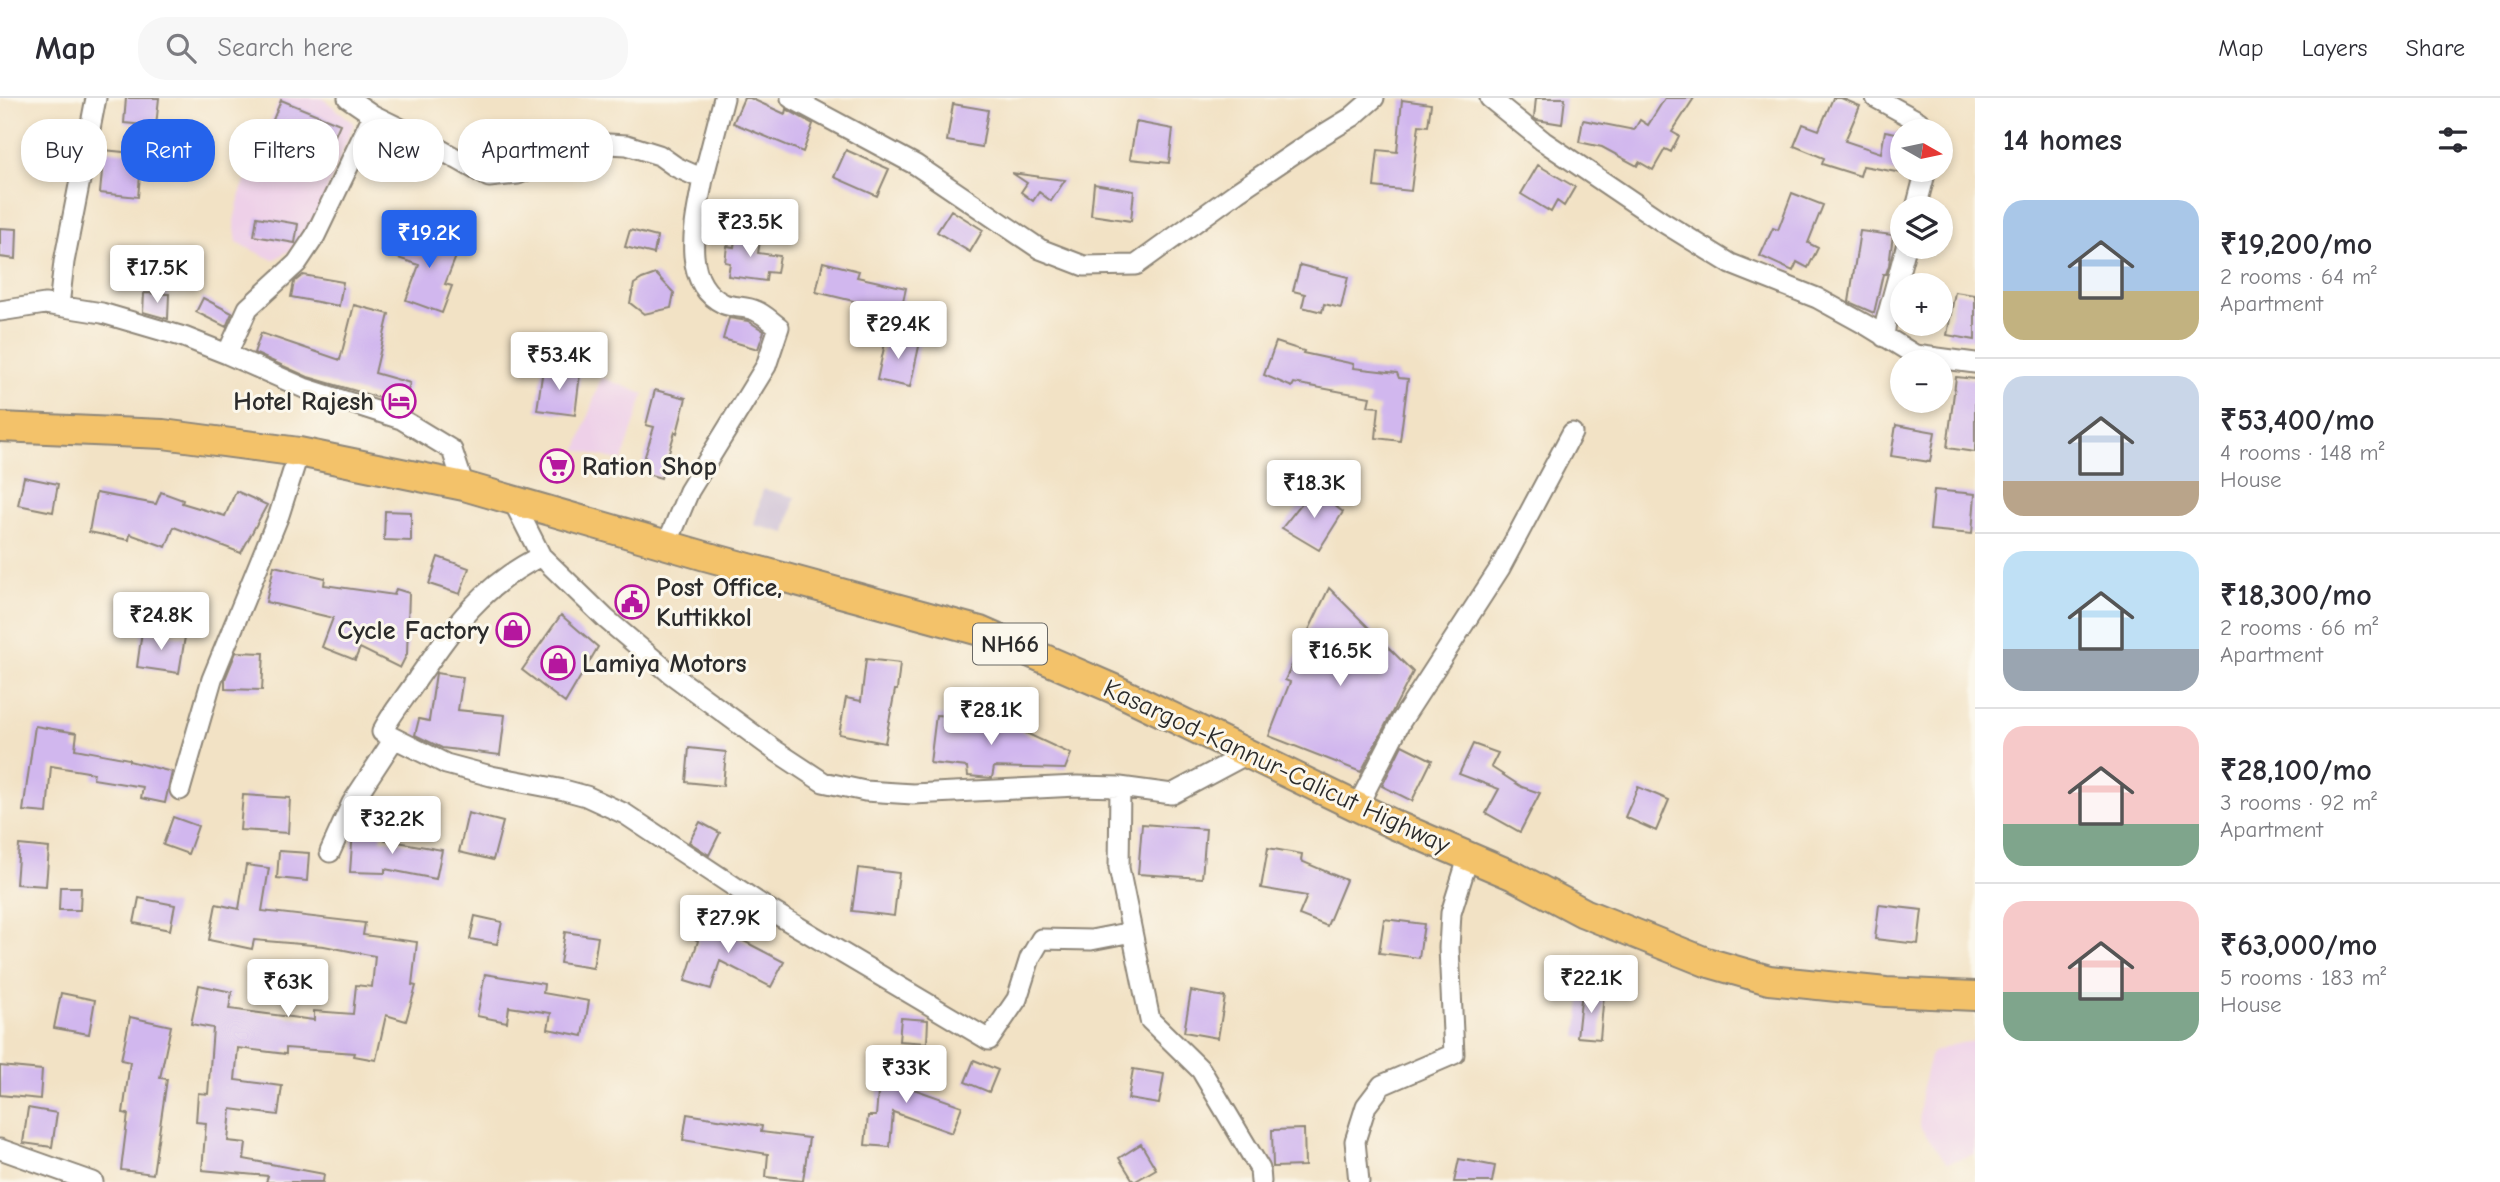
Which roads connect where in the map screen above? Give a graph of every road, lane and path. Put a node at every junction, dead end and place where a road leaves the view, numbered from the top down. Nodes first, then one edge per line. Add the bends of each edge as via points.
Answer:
1 (96, 98) edge
2 (348, 98) edge
3 (724, 98) edge
4 (791, 98) edge
5 (1374, 98) edge
6 (1490, 98) edge
7 (1876, 98) edge
8 (373, 115) junction
9 (1914, 119) edge
10 (703, 179) junction
11 (1903, 259) edge
12 (59, 306) junction
13 (0, 311) edge
14 (1884, 337) junction
15 (227, 354) junction
16 (1975, 363) edge
17 (0, 427) edge
18 (1572, 433) dead end
19 (299, 452) junction
20 (464, 486) junction
21 (512, 499) junction
22 (667, 544) junction
23 (541, 556) junction
24 (394, 739) junction
25 (1247, 754) junction
26 (1120, 788) junction
27 (180, 790) dead end
28 (1357, 807) junction
29 (330, 852) dead end
30 (1468, 855) junction
31 (1132, 932) junction
32 (1975, 996) edge
33 (0, 1149) edge
34 (93, 1182) edge
35 (1261, 1182) edge
36 (1359, 1182) edge

1 - 12 street
2 - 8 street
3 - 10 street
4 - 5 street via 916,165 1040,249 1084,266 1136,265
6 - 14 street via 1542,141 1731,264 1817,299
7 - 9 street
8 - 10 street via 489,177 518,174 589,143 627,145 659,155
8 - 15 street via 315,236 297,263 248,308
10 - 22 street via 694,229 696,271 703,289 725,304 757,311 779,327 766,366 689,491
11 - 14 street
12 - 13 street
12 - 15 street via 154,327
14 - 16 street via 1915,355
15 - 20 street via 303,388 401,419 452,450
17 - 19 highway, Kasargod-Kannur-Calicut Highway / NH66 via 163,434
18 - 28 street via 1500,568 1401,721
19 - 20 highway, Kasargod-Kannur-Calicut Highway / NH66
19 - 27 street via 279,515 212,679
20 - 21 highway, Kasargod-Kannur-Calicut Highway / NH66
21 - 22 highway, Kasargod-Kannur-Calicut Highway / NH66
21 - 23 street
22 - 25 highway, Kasargod-Kannur-Calicut Highway / NH66 via 980,631
23 - 24 street via 485,592 455,624 393,710 382,732
23 - 26 street via 670,673 822,782 913,794
24 - 29 street via 352,803
24 - 31 street via 446,764 586,796 625,814 768,909 989,1040 1017,999 1041,939 1091,940
25 - 26 street via 1172,794
25 - 28 highway, Kasargod-Kannur-Calicut Highway / NH66
26 - 31 street via 1119,869
28 - 30 highway, Kasargod-Kannur-Calicut Highway / NH66
30 - 32 highway, Kasargod-Kannur-Calicut Highway / NH66 via 1584,913 1706,962 1769,980
30 - 36 street via 1451,913 1454,1055 1382,1085 1366,1106 1355,1141
31 - 35 street via 1150,1020 1201,1070 1259,1169
33 - 34 street

